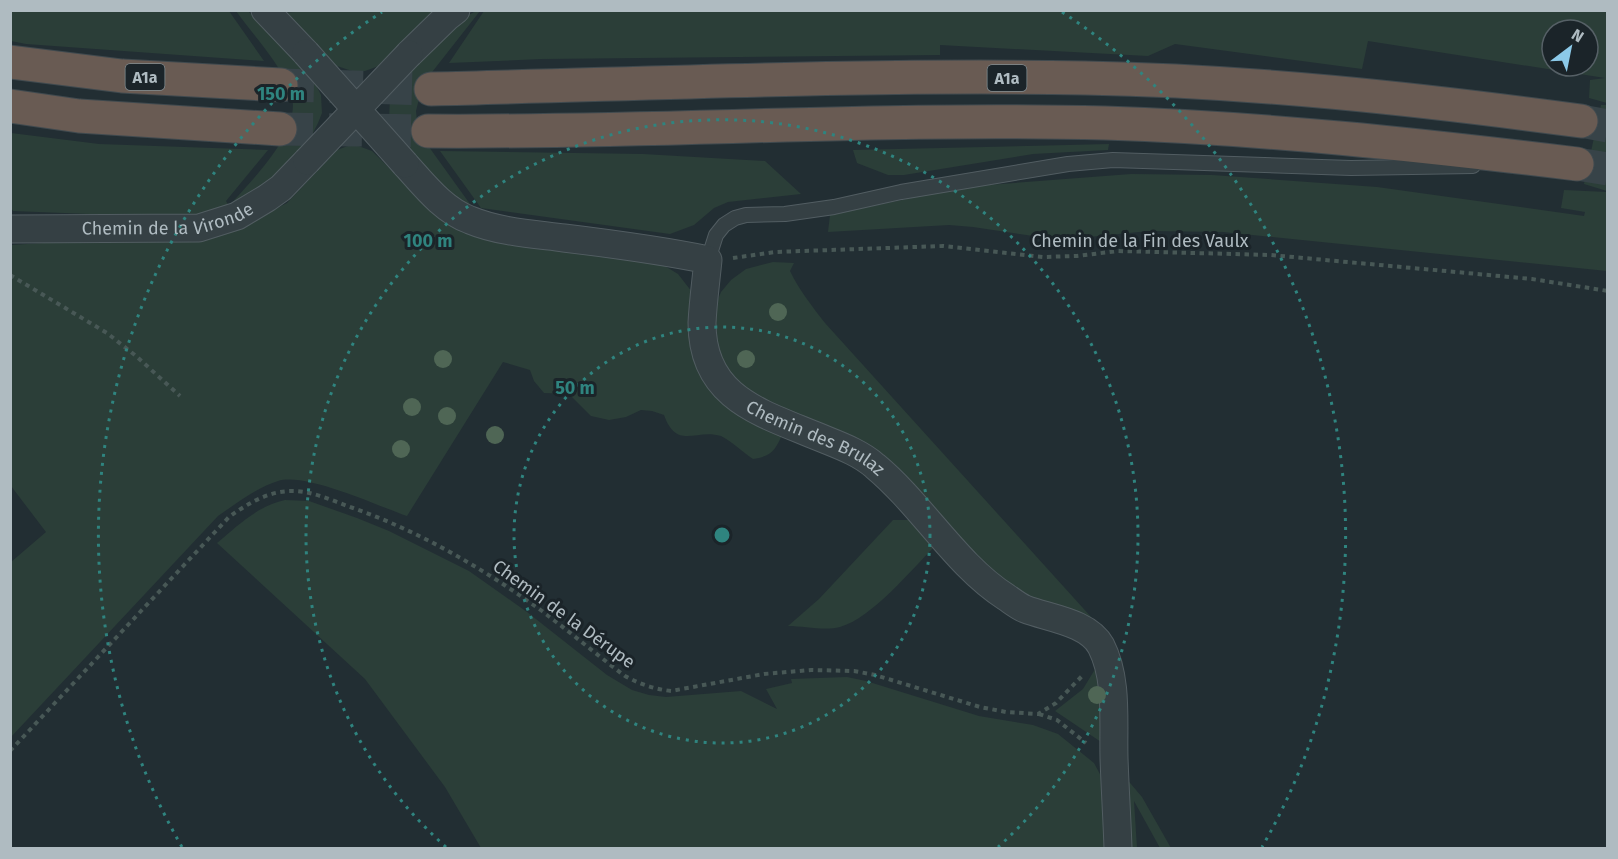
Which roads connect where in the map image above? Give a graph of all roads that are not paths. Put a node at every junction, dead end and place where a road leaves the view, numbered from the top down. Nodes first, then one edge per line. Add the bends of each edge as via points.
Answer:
1 (265, 10) edge
2 (456, 10) edge
3 (10, 62) edge
4 (281, 85) tunnel mouth
5 (431, 89) tunnel mouth
6 (10, 106) edge
7 (356, 109) junction
8 (1581, 122) tunnel mouth
9 (280, 129) tunnel mouth
10 (428, 131) tunnel mouth
11 (1577, 164) joint
12 (10, 229) edge
13 (708, 260) junction
14 (1118, 849) edge

1 - 7 street, bridge
2 - 7 street, Chemin de la Vironde, bridge
3 - 4 highway, A1a via 122,76
5 - 8 highway, A1a via 871,78 1085,78 1292,88
6 - 9 highway via 80,116
7 - 12 street, Chemin de la Vironde, bridge via 281,188 237,216 199,228
7 - 13 street, bridge via 429,191 470,221
10 - 11 highway via 1105,123 1299,134
11 - 13 lane via 1351,168 1124,160 1068,164 834,207 746,215 724,225 716,235
13 - 14 street, Chemin des Brulaz via 702,323 704,347 711,368 733,396 873,463 998,593 1022,608 1071,623 1100,645 1112,689

